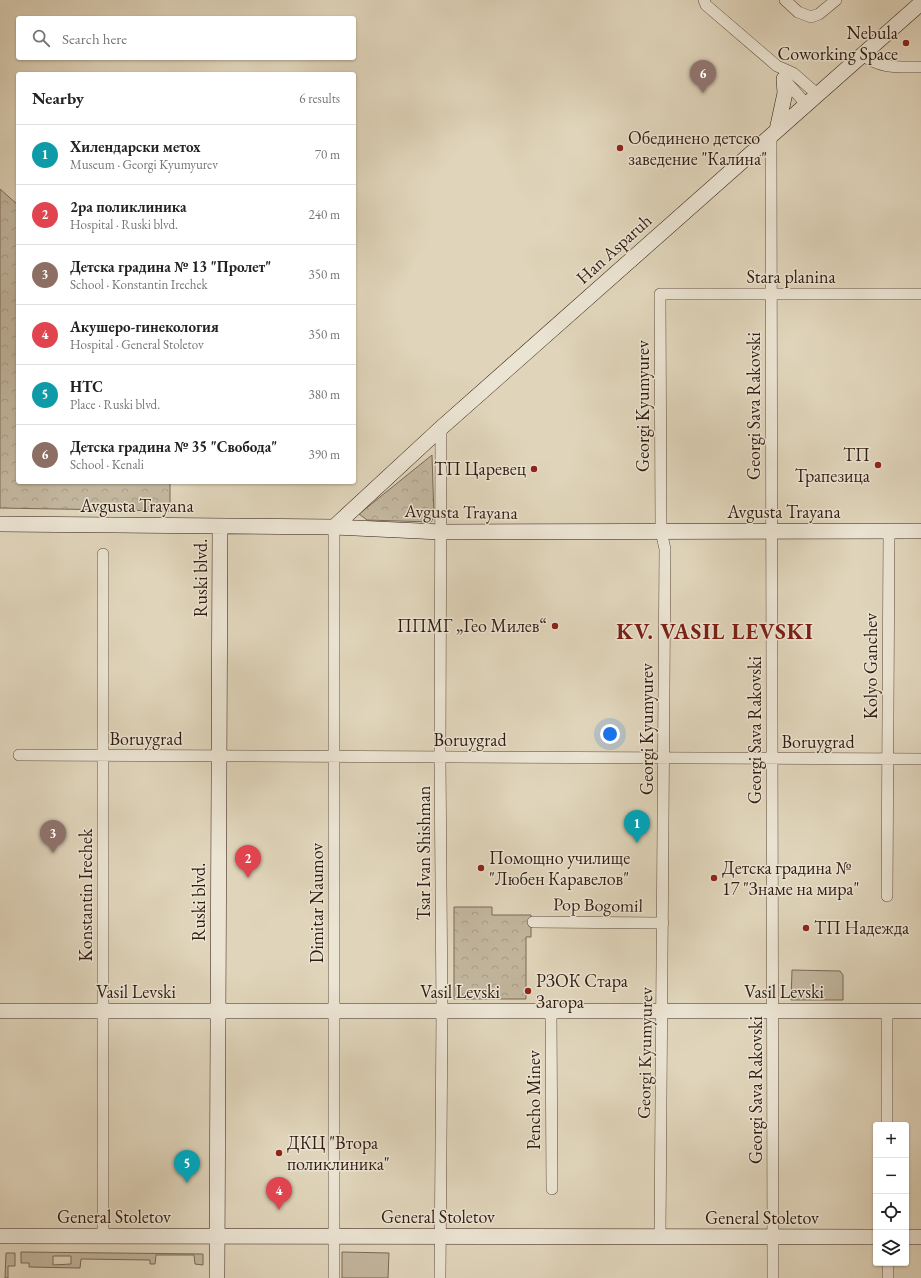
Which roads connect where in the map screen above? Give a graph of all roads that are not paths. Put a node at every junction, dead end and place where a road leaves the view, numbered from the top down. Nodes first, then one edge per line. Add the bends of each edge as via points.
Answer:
1 (785, 0) edge
2 (836, 0) edge
3 (707, 2) edge
4 (921, 3) edge
5 (862, 55) junction
6 (921, 67) edge
7 (781, 73) junction
8 (811, 99) junction
9 (774, 132) junction
10 (660, 294) joint
11 (771, 294) junction
12 (921, 294) edge
13 (441, 428) junction
14 (0, 524) edge
15 (220, 526) junction
16 (0, 528) edge
17 (334, 528) junction
18 (661, 531) junction
19 (772, 531) junction
20 (889, 531) junction
21 (921, 531) edge
22 (440, 532) junction
23 (103, 554) dead end
24 (19, 755) dead end
25 (103, 756) junction
26 (219, 756) junction
27 (334, 757) junction
28 (440, 757) junction
29 (663, 758) junction
30 (772, 759) junction
31 (887, 759) junction
32 (921, 759) edge
33 (887, 896) dead end
34 (533, 922) dead end
35 (663, 923) junction
36 (103, 1011) junction
37 (218, 1011) junction
38 (334, 1011) junction
39 (442, 1011) junction
40 (551, 1011) junction
41 (663, 1011) junction
42 (773, 1011) junction
43 (886, 1011) junction
44 (921, 1011) edge
45 (0, 1012) edge
46 (887, 1122) edge
47 (552, 1189) dead end
48 (0, 1236) edge
49 (103, 1236) junction
50 (217, 1236) junction
51 (334, 1236) junction
52 (440, 1236) junction
53 (660, 1237) junction
54 (773, 1237) junction
55 (873, 1237) edge
56 (909, 1237) edge
57 (921, 1237) edge
58 (888, 1266) edge
59 (217, 1278) edge
60 (334, 1278) edge
61 (440, 1278) edge
62 (773, 1278) edge
63 (888, 1278) edge

1 - 2 street via 798,12 811,17 819,14
3 - 7 street
4 - 5 street, Han Asparuh
5 - 6 street via 876,64 885,66
5 - 8 street, Han Asparuh
7 - 8 street via 793,73
7 - 9 street via 785,93
8 - 9 street, Han Asparuh
9 - 11 street, Georgi Sava Rakovski
9 - 13 street, Han Asparuh
10 - 11 street, Stara planina
10 - 18 street, Georgi Kyumyurev
11 - 12 street, Stara planina
11 - 19 street, Georgi Sava Rakovski
13 - 17 street, Han Asparuh
13 - 22 street, Tsar Ivan Shishman
14 - 15 street, Avgusta Trayana
14 - 16 street
15 - 17 street, Avgusta Trayana
15 - 26 street, Ruski blvd.
17 - 22 street, Avgusta Trayana
17 - 27 street, Dimitar Naumov
18 - 19 street, Avgusta Trayana
18 - 22 street, Avgusta Trayana
18 - 29 street, Georgi Kyumyurev via 665,549
19 - 20 street, Avgusta Trayana
19 - 30 street, Georgi Sava Rakovski
20 - 21 street, Avgusta Trayana
20 - 31 street, Kolyo Ganchev
22 - 28 street, Tsar Ivan Shishman
23 - 25 street, Konstantin Irechek
24 - 25 street, Boruygrad
25 - 26 street, Boruygrad
25 - 36 street, Konstantin Irechek
26 - 27 street, Boruygrad
26 - 37 street, Ruski blvd.
27 - 28 street, Boruygrad
27 - 38 street, Dimitar Naumov
28 - 29 street, Boruygrad
28 - 39 street, Tsar Ivan Shishman
29 - 30 street, Boruygrad
29 - 35 street, Georgi Kyumyurev
30 - 31 street, Boruygrad
30 - 42 street, Georgi Sava Rakovski
31 - 32 street, Boruygrad
31 - 33 street, Kolyo Ganchev
34 - 35 street, Pop Bogomil
35 - 41 street, Georgi Kyumyurev
36 - 37 street, Vasil Levski
36 - 45 street, Vasil Levski
36 - 49 street, Konstantin Irechek
37 - 38 street, Vasil Levski
37 - 50 street, Ruski blvd.
38 - 39 street, Vasil Levski
38 - 51 street, Dimitar Naumov
39 - 40 street, Vasil Levski
39 - 52 street, Tsar Ivan Shishman
40 - 41 street, Vasil Levski
40 - 47 street, Pencho Minev
41 - 42 street, Vasil Levski
41 - 53 street, Georgi Kyumyurev
42 - 43 street, Vasil Levski
42 - 54 street, Georgi Sava Rakovski
43 - 44 street, Vasil Levski
43 - 46 street
48 - 49 street, General Stoletov
49 - 50 street, General Stoletov
50 - 51 street, General Stoletov
50 - 59 street, Ruski blvd.
51 - 52 street, General Stoletov
51 - 60 street, Dimitar Naumov
52 - 53 street, General Stoletov
52 - 61 street, Tsar Ivan Shishman
53 - 54 street, General Stoletov
54 - 55 street, General Stoletov
54 - 62 street, Georgi Sava Rakovski
56 - 57 street
58 - 63 street

